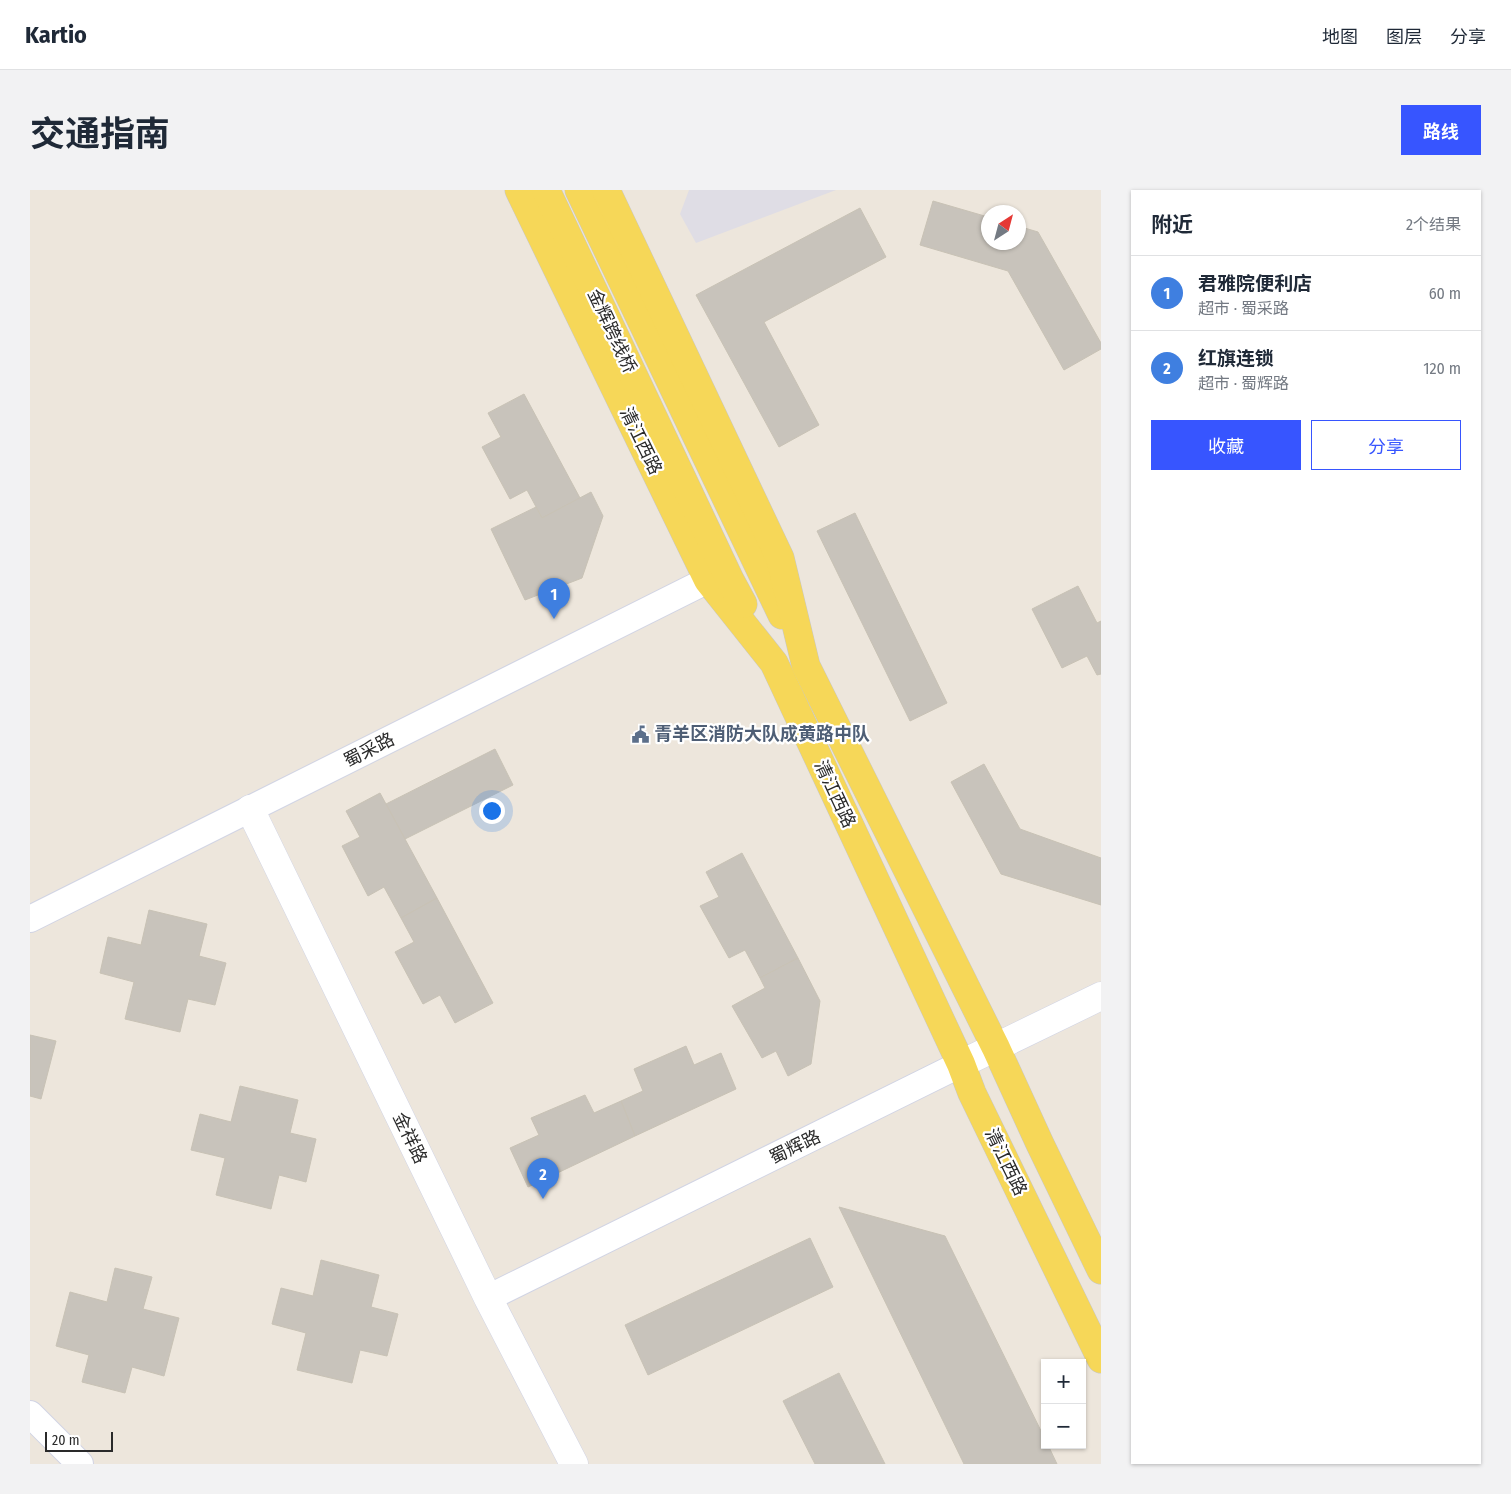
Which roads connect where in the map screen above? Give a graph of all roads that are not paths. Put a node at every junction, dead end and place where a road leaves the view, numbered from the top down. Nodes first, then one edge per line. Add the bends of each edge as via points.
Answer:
1 (519, 190) edge
2 (546, 190) edge
3 (579, 190) edge
4 (606, 190) edge
5 (719, 580) junction
6 (806, 666) junction
7 (250, 810) junction
8 (30, 919) edge
9 (1101, 996) edge
10 (996, 1048) junction
11 (961, 1064) junction
12 (1101, 1270) edge
13 (488, 1298) junction
14 (1101, 1359) edge
15 (30, 1414) edge
16 (80, 1464) edge
17 (574, 1464) edge

1 - 5 main road, 清江西路
2 - 5 main road, 金辉跨线桥
3 - 6 main road, 金辉跨线桥
4 - 6 main road, 清江西路 via 780,558
5 - 7 street, 蜀采路
5 - 11 main road, 清江西路 via 774,663
6 - 10 main road, 清江西路
7 - 8 street, 蜀采路
7 - 13 street, 金祥路
9 - 10 street, 蜀辉路
10 - 11 street, 蜀辉路
10 - 12 main road, 清江西路
11 - 13 street, 蜀辉路
11 - 14 main road, 清江西路
13 - 17 street, 金祥路
15 - 16 street

